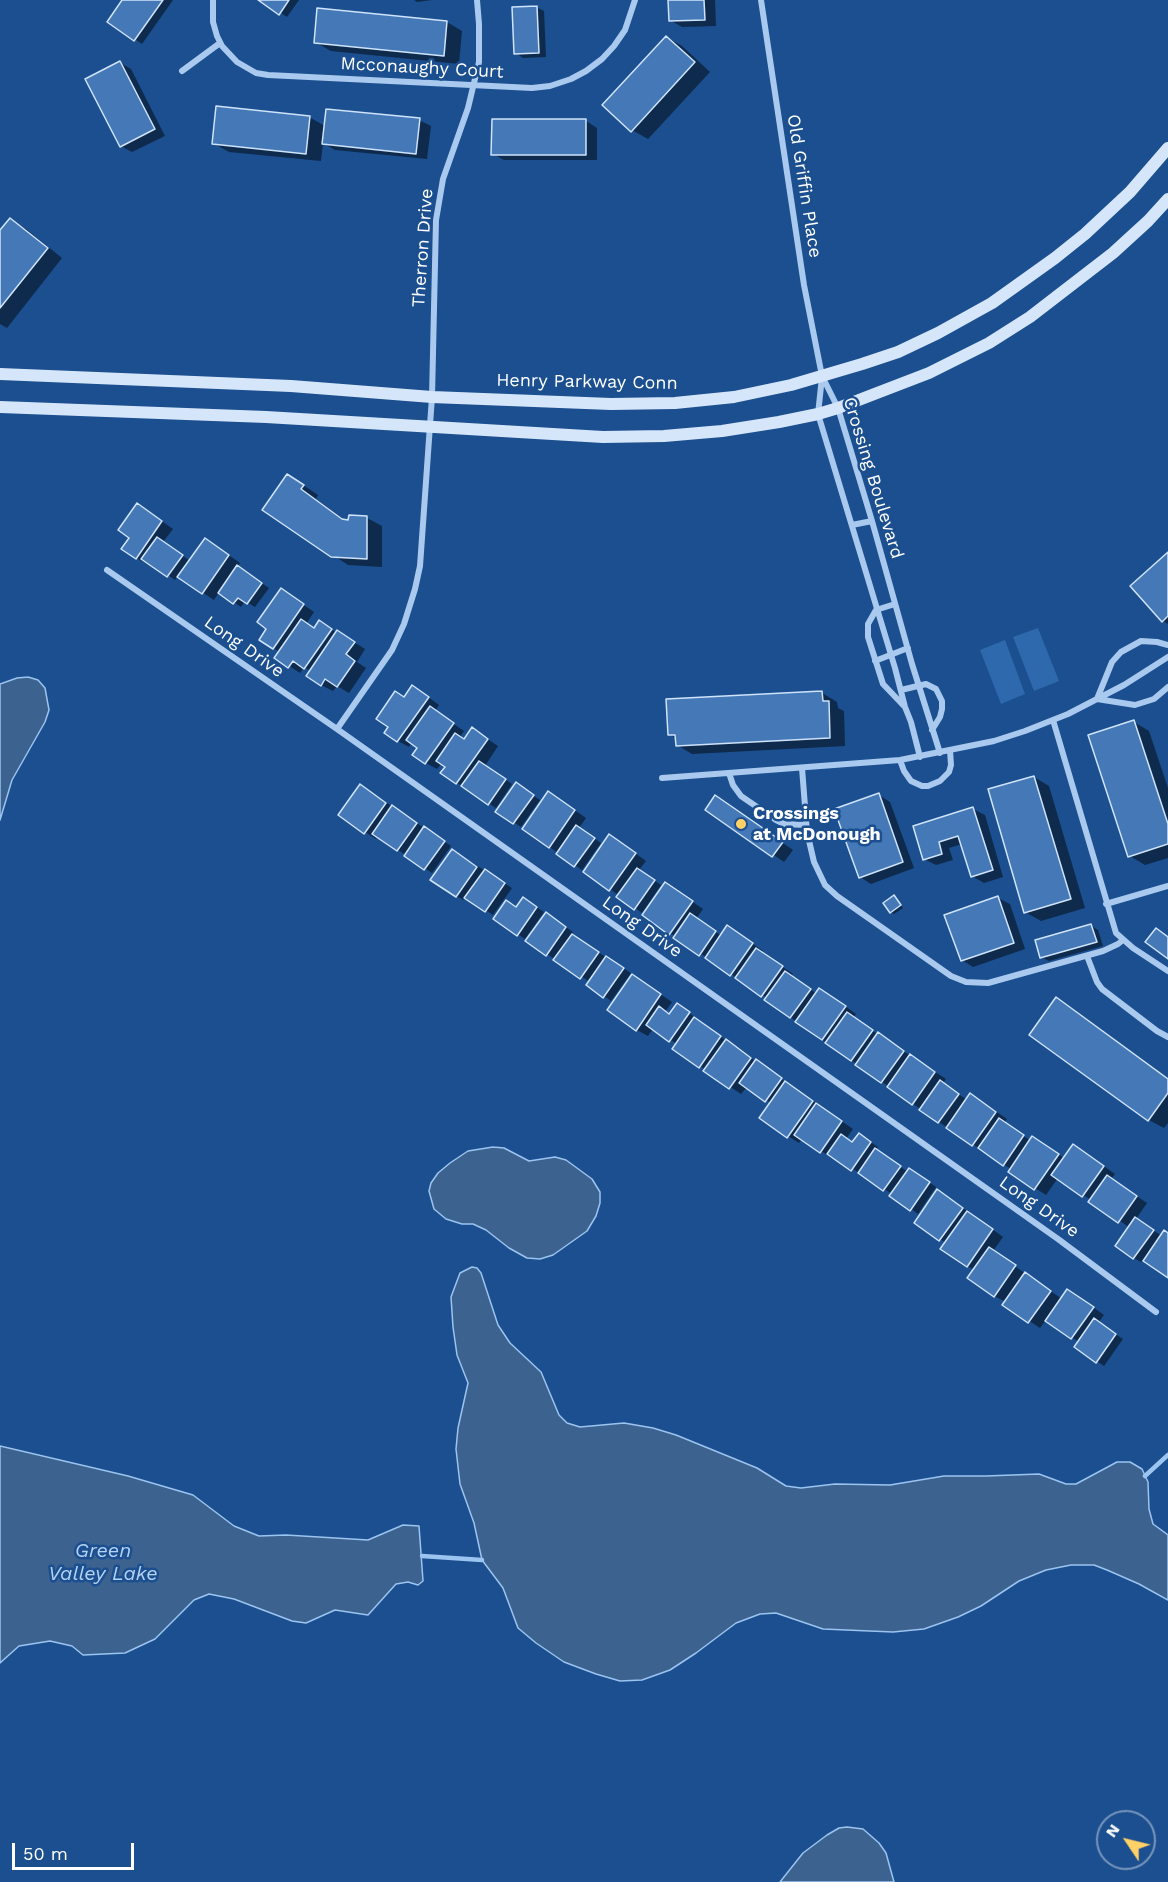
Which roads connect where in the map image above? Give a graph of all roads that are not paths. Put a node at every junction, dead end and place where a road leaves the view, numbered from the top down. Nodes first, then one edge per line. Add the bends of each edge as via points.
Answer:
1 (213, 0) edge
2 (477, 0) edge
3 (636, 0) edge
4 (761, 0) edge
5 (220, 43) junction
6 (182, 71) dead end
7 (473, 85) junction
8 (1168, 148) edge
9 (1168, 199) edge
10 (0, 374) edge
11 (822, 376) junction
12 (432, 397) junction
13 (0, 407) edge
14 (838, 408) junction
15 (818, 414) junction
16 (429, 428) junction
17 (872, 521) junction
18 (852, 525) junction
19 (107, 570) dead end
20 (895, 604) junction
21 (876, 610) junction
22 (1168, 645) edge
23 (908, 648) junction
24 (891, 655) junction
25 (1168, 657) edge
26 (875, 661) junction
27 (919, 685) junction
28 (1168, 687) edge
29 (900, 690) junction
30 (1097, 699) junction
31 (905, 707) junction
32 (1053, 720) junction
33 (337, 729) junction
34 (932, 730) junction
35 (950, 750) junction
36 (940, 753) junction
37 (920, 757) junction
38 (900, 760) junction
39 (802, 768) junction
40 (729, 773) junction
41 (662, 778) dead end
42 (806, 825) junction
43 (1168, 886) edge
44 (1106, 904) junction
45 (1123, 940) junction
46 (1088, 956) junction
47 (1168, 971) edge
48 (1168, 1037) edge
49 (1156, 1312) dead end

1 - 5 street via 213,22
2 - 7 street, Therron Drive via 479,49
3 - 7 street, Mcconaughy Court via 629,22 614,46 578,76 540,88
4 - 11 street, Old Griffin Place via 804,285
5 - 6 street
5 - 7 street, Mcconaughy Court via 237,62 262,75
7 - 12 street, Therron Drive via 437,207
8 - 11 street, Henry Parkway Conn via 1130,192 1085,234 992,303 898,351
9 - 14 street via 1113,253 1030,317 989,343 919,378
10 - 12 street, Henry Parkway Conn via 291,386
11 - 12 street, Henry Parkway Conn via 734,397 675,403
11 - 14 street, Crossing Boulevard
11 - 15 street, Crossing Boulevard
12 - 16 street, Therron Drive
13 - 16 street
14 - 15 street
14 - 17 street, Crossing Boulevard
15 - 16 street via 722,431 664,436 603,437
15 - 18 street, Crossing Boulevard
16 - 33 street, Therron Drive via 415,589 392,650
17 - 18 street
17 - 20 street, Crossing Boulevard
18 - 21 street, Crossing Boulevard
19 - 33 street, Long Drive
20 - 21 street
20 - 23 street, Crossing Boulevard
21 - 24 street, Crossing Boulevard
21 - 26 street, Crossing Boulevard via 867,631
22 - 30 street via 1141,641 1121,652 1112,662
23 - 24 street
23 - 27 street, Crossing Boulevard
24 - 26 street
24 - 29 street, Crossing Boulevard
25 - 30 street
26 - 31 street, Crossing Boulevard via 883,684
27 - 29 street
27 - 34 street, Crossing Boulevard
27 - 34 street via 931,685 942,701 940,717
28 - 30 street via 1154,699 1135,705
29 - 31 street, Crossing Boulevard
30 - 32 street
31 - 37 street, Crossing Boulevard
32 - 35 street via 994,741
32 - 44 street
33 - 49 street, Long Drive
34 - 36 street, Crossing Boulevard
35 - 36 street
35 - 38 street via 949,772 940,782 928,786 911,781
36 - 37 street
37 - 38 street
38 - 39 street
39 - 40 street
39 - 42 street
40 - 41 street
40 - 42 street via 741,796 766,814 784,824
42 - 46 street via 814,862 825,885 960,981 988,983
43 - 44 street
44 - 45 street via 1116,933
45 - 46 street
45 - 47 street
46 - 48 street via 1102,988

